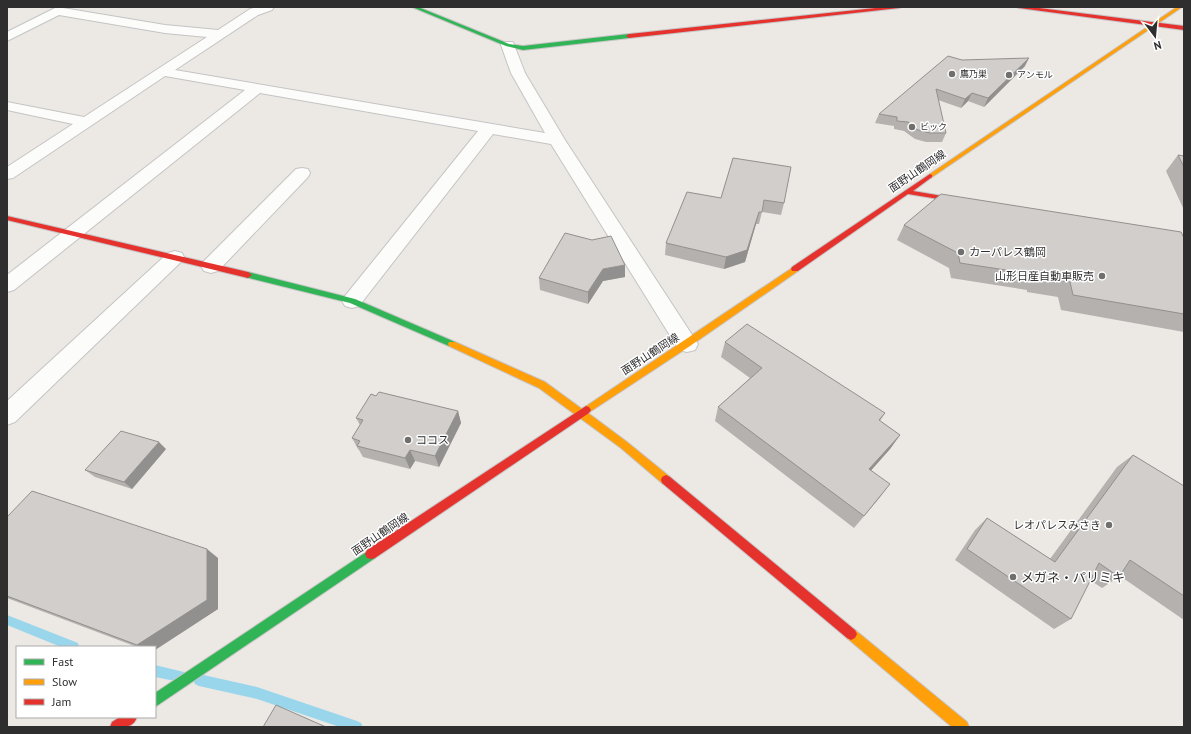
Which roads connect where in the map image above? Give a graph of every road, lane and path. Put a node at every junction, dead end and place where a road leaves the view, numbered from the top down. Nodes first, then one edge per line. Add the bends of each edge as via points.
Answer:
1 (118, 7) edge
2 (268, 7) edge
3 (414, 7) edge
4 (899, 7) edge
5 (1019, 7) edge
6 (1180, 7) edge
7 (883, 8) edge
8 (98, 18) junction
9 (1156, 24) junction
10 (1184, 28) edge
11 (220, 34) junction
12 (7, 37) edge
13 (508, 45) junction
14 (163, 72) junction
15 (258, 88) junction
16 (7, 106) edge
17 (86, 122) junction
18 (489, 128) junction
19 (557, 140) junction
20 (7, 174) edge
21 (302, 174) dead end
22 (906, 192) junction
23 (976, 204) edge
24 (7, 218) edge
25 (72, 234) junction
26 (175, 257) junction
27 (211, 266) junction
28 (7, 286) edge
29 (352, 301) junction
30 (687, 344) junction
31 (581, 413) junction
32 (7, 415) edge
33 (156, 700) edge
34 (130, 718) edge
35 (116, 727) edge
36 (962, 727) edge

1 - 8 street
2 - 11 street via 254,12
3 - 13 street
4 - 7 street
5 - 9 street
6 - 9 street, 面野山鶴岡線
7 - 13 street via 531,48
8 - 11 street via 165,29
8 - 12 street via 57,11
9 - 10 street
9 - 22 street, 面野山鶴岡線
11 - 14 street
13 - 19 street via 518,73
14 - 15 street
14 - 17 street
15 - 18 street
15 - 25 street
16 - 17 street
17 - 20 street
18 - 19 street
18 - 29 street
19 - 30 street
21 - 27 street
22 - 23 street
22 - 30 street, 面野山鶴岡線
24 - 25 street
25 - 26 street
25 - 28 street
26 - 27 street
26 - 32 street
27 - 29 street
29 - 31 street via 542,385
30 - 31 street, 面野山鶴岡線
31 - 33 street, 面野山鶴岡線
31 - 36 street via 630,450
34 - 35 street

